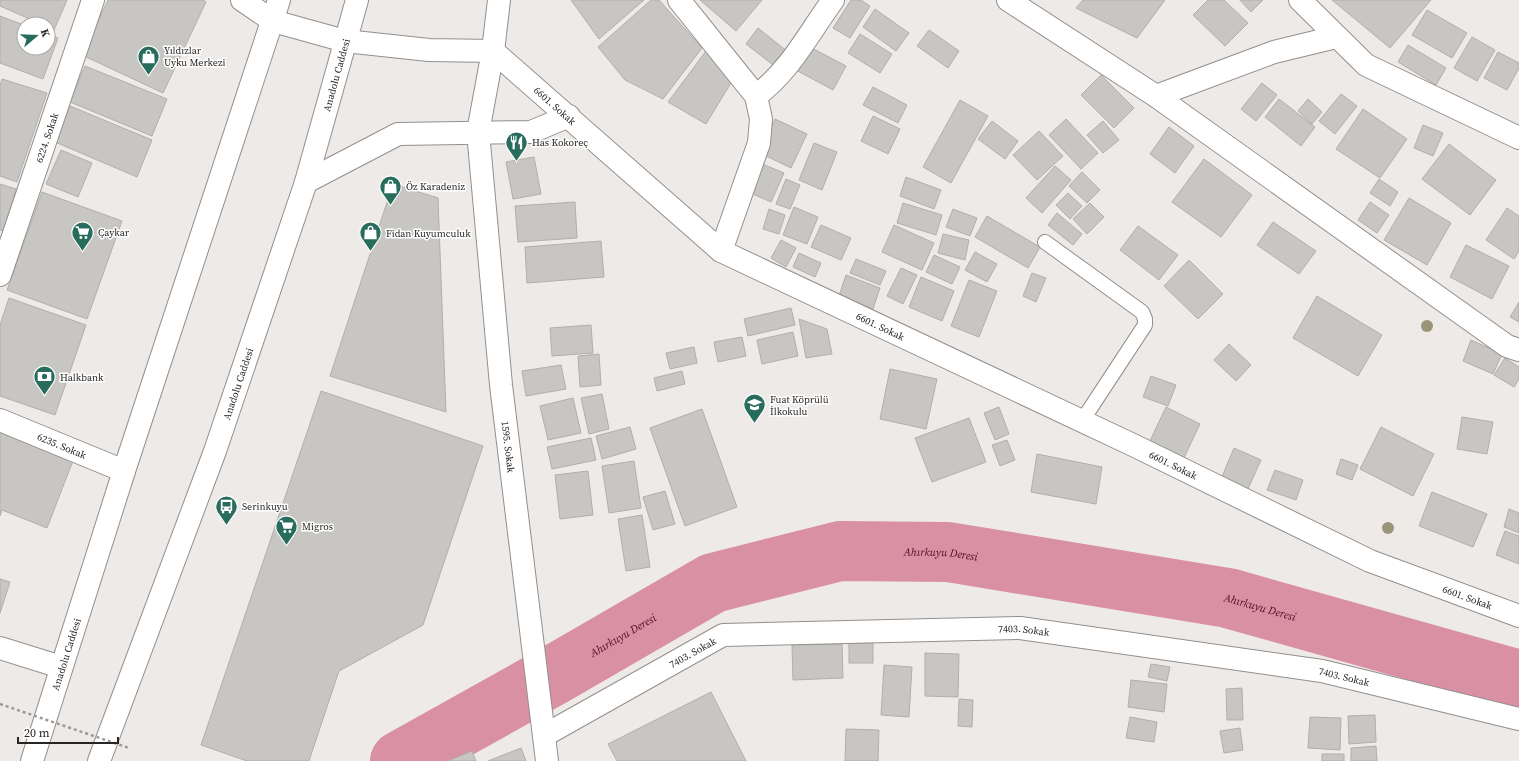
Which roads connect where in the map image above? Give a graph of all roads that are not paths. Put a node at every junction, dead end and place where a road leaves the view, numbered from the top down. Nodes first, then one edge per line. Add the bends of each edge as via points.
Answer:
1 (93, 0) edge
2 (242, 0) edge
3 (279, 0) edge
4 (357, 0) edge
5 (499, 0) edge
6 (679, 0) edge
7 (833, 0) edge
8 (1008, 0) edge
9 (1300, 0) edge
10 (273, 21) junction
11 (1336, 37) junction
12 (345, 41) junction
13 (493, 51) junction
14 (756, 96) junction
15 (1156, 96) junction
16 (569, 116) junction
17 (478, 132) junction
18 (1519, 138) edge
19 (306, 182) junction
20 (1045, 242) dead end
21 (721, 251) junction
22 (0, 275) edge
23 (1519, 350) edge
24 (0, 420) edge
25 (1082, 421) junction
26 (124, 471) junction
27 (1519, 616) edge
28 (0, 648) edge
29 (61, 667) junction
30 (1519, 719) edge
31 (545, 730) junction
32 (32, 761) edge
33 (99, 761) edge
34 (547, 761) edge

1 - 22 main road, 6224. Sokak
2 - 10 main road
3 - 10 main road, Anadolu Caddesi
4 - 12 main road, Anadolu Caddesi
5 - 13 main road, 1595. Sokak
6 - 14 main road
7 - 14 main road via 788,66
8 - 15 main road
9 - 11 main road
10 - 12 main road
10 - 26 main road, Anadolu Caddesi
11 - 15 main road via 1274,52
11 - 18 main road via 1366,65
12 - 13 main road via 429,50
12 - 19 main road, Anadolu Caddesi
13 - 16 main road, 6601. Sokak
13 - 17 main road, 1595. Sokak
14 - 21 main road via 761,119 760,143
15 - 23 main road via 1507,346
16 - 17 main road via 531,132
16 - 21 main road, 6601. Sokak
17 - 19 main road via 398,134
17 - 31 main road, 1595. Sokak via 501,385
19 - 33 main road, Anadolu Caddesi via 215,451
20 - 25 lane via 1142,312 1145,319 1145,325
21 - 25 main road, 6601. Sokak
24 - 26 main road, 6235. Sokak
25 - 27 main road, 6601. Sokak via 1370,561
26 - 29 main road, Anadolu Caddesi
28 - 29 main road
29 - 32 main road, Anadolu Caddesi
30 - 31 main road, 7403. Sokak via 1322,671 1020,628 723,635
31 - 34 main road, 1595. Sokak

